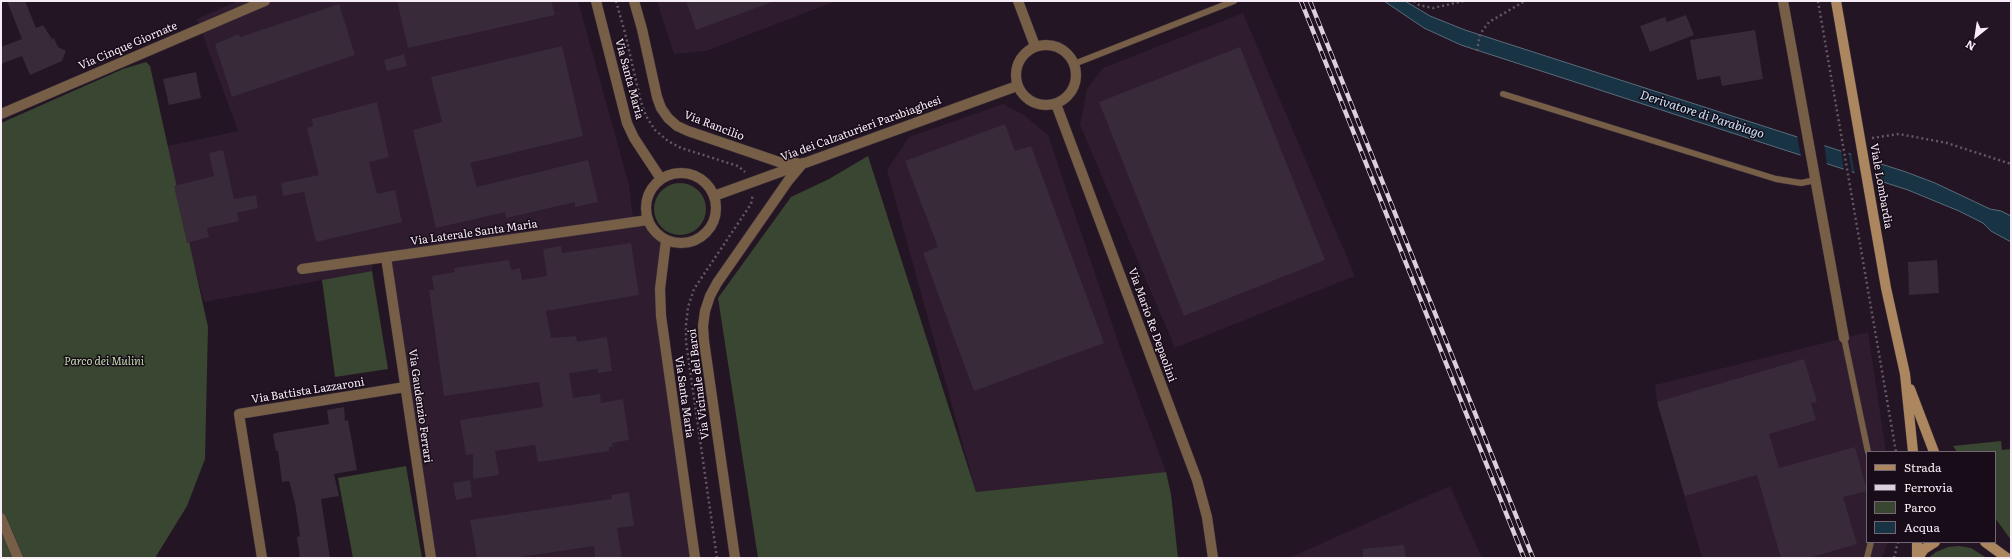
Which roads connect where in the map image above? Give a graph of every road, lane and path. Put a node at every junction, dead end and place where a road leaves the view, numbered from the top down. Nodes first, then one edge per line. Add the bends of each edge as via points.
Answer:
1 (265, 1) edge
2 (596, 1) edge
3 (616, 1) edge
4 (634, 1) edge
5 (1018, 1) edge
6 (1234, 1) edge
7 (1414, 1) edge
8 (1464, 1) edge
9 (1525, 1) edge
10 (1783, 1) edge
11 (1818, 1) edge
12 (1836, 1) edge
13 (1035, 46) junction
14 (1476, 51) dead end
15 (1074, 64) junction
16 (1017, 86) junction
17 (1503, 94) dead end
18 (1056, 104) junction
19 (1, 114) edge
20 (1860, 139) junction
21 (803, 163) junction
22 (2011, 164) edge
23 (661, 179) junction
24 (1816, 180) junction
25 (749, 183) junction
26 (714, 196) junction
27 (648, 220) junction
28 (666, 240) junction
29 (386, 257) junction
30 (302, 269) dead end
31 (1844, 338) joint
32 (1905, 374) junction
33 (405, 387) junction
34 (1868, 451) edge
35 (1896, 451) edge
36 (1913, 451) edge
37 (1934, 451) edge
38 (1, 518) edge
39 (1871, 543) edge
40 (1898, 543) edge
41 (1917, 543) edge
42 (1933, 543) edge
43 (1989, 543) edge
44 (18, 558) edge
45 (262, 558) edge
46 (431, 558) edge
47 (695, 558) edge
48 (717, 558) edge
49 (735, 558) edge
50 (1213, 558) edge
51 (1867, 558) edge
52 (1894, 558) edge
53 (1917, 558) edge
54 (2007, 558) edge

1 - 19 street, Via Cinque Giornate
2 - 23 street, Via Santa Maria via 627,123
3 - 25 path via 626,33 641,102 655,130 681,148 742,168
4 - 21 street, Via Rancilio via 657,97 668,118 688,132 774,161
5 - 13 street
6 - 15 lane
7 - 8 path via 1419,5 1433,8
9 - 14 path via 1489,22 1480,34
10 - 24 street
11 - 35 path
12 - 20 main road, Viale Lombardia
13 - 15 street via 1047,44 1058,47 1068,54
13 - 16 street via 1025,52 1018,62 1015,74
15 - 18 street via 1074,88 1067,97
16 - 18 street via 1023,96 1033,103
16 - 21 street, Via dei Calzaturieri Parabiaghesi
17 - 24 lane via 1776,179 1801,183
18 - 50 street, Via Mario Re Depaolini via 1197,480 1207,517
20 - 22 path via 1899,134 1947,143
20 - 32 main road, Viale Lombardia via 1886,288
21 - 25 street, Via dei Calzaturieri Parabiaghesi
21 - 49 street, Via Vicinale del Baroi via 717,283 705,311 704,341
23 - 26 street via 678,173 691,175 703,181
23 - 27 street via 654,186 646,202
24 - 31 street
25 - 26 street, Via dei Calzaturieri Parabiaghesi
25 - 48 path via 753,200 697,284 688,306 686,325 686,342
26 - 28 street via 716,205 713,222 701,236 684,243
27 - 28 street via 658,235
27 - 29 street, Via Laterale Santa Maria
28 - 47 street, Via Santa Maria via 660,309
29 - 30 street, Via Laterale Santa Maria
29 - 33 street, Via Gaudenzio Ferrari
31 - 34 lane
32 - 36 main road, Viale Lombardia
32 - 37 main road, Viale Lombardia
33 - 45 street, Via Battista Lazzaroni via 239,414
33 - 46 street, Via Gaudenzio Ferrari
38 - 44 street
39 - 51 lane
40 - 52 path
41 - 53 main road
42 - 53 main road
43 - 54 main road

